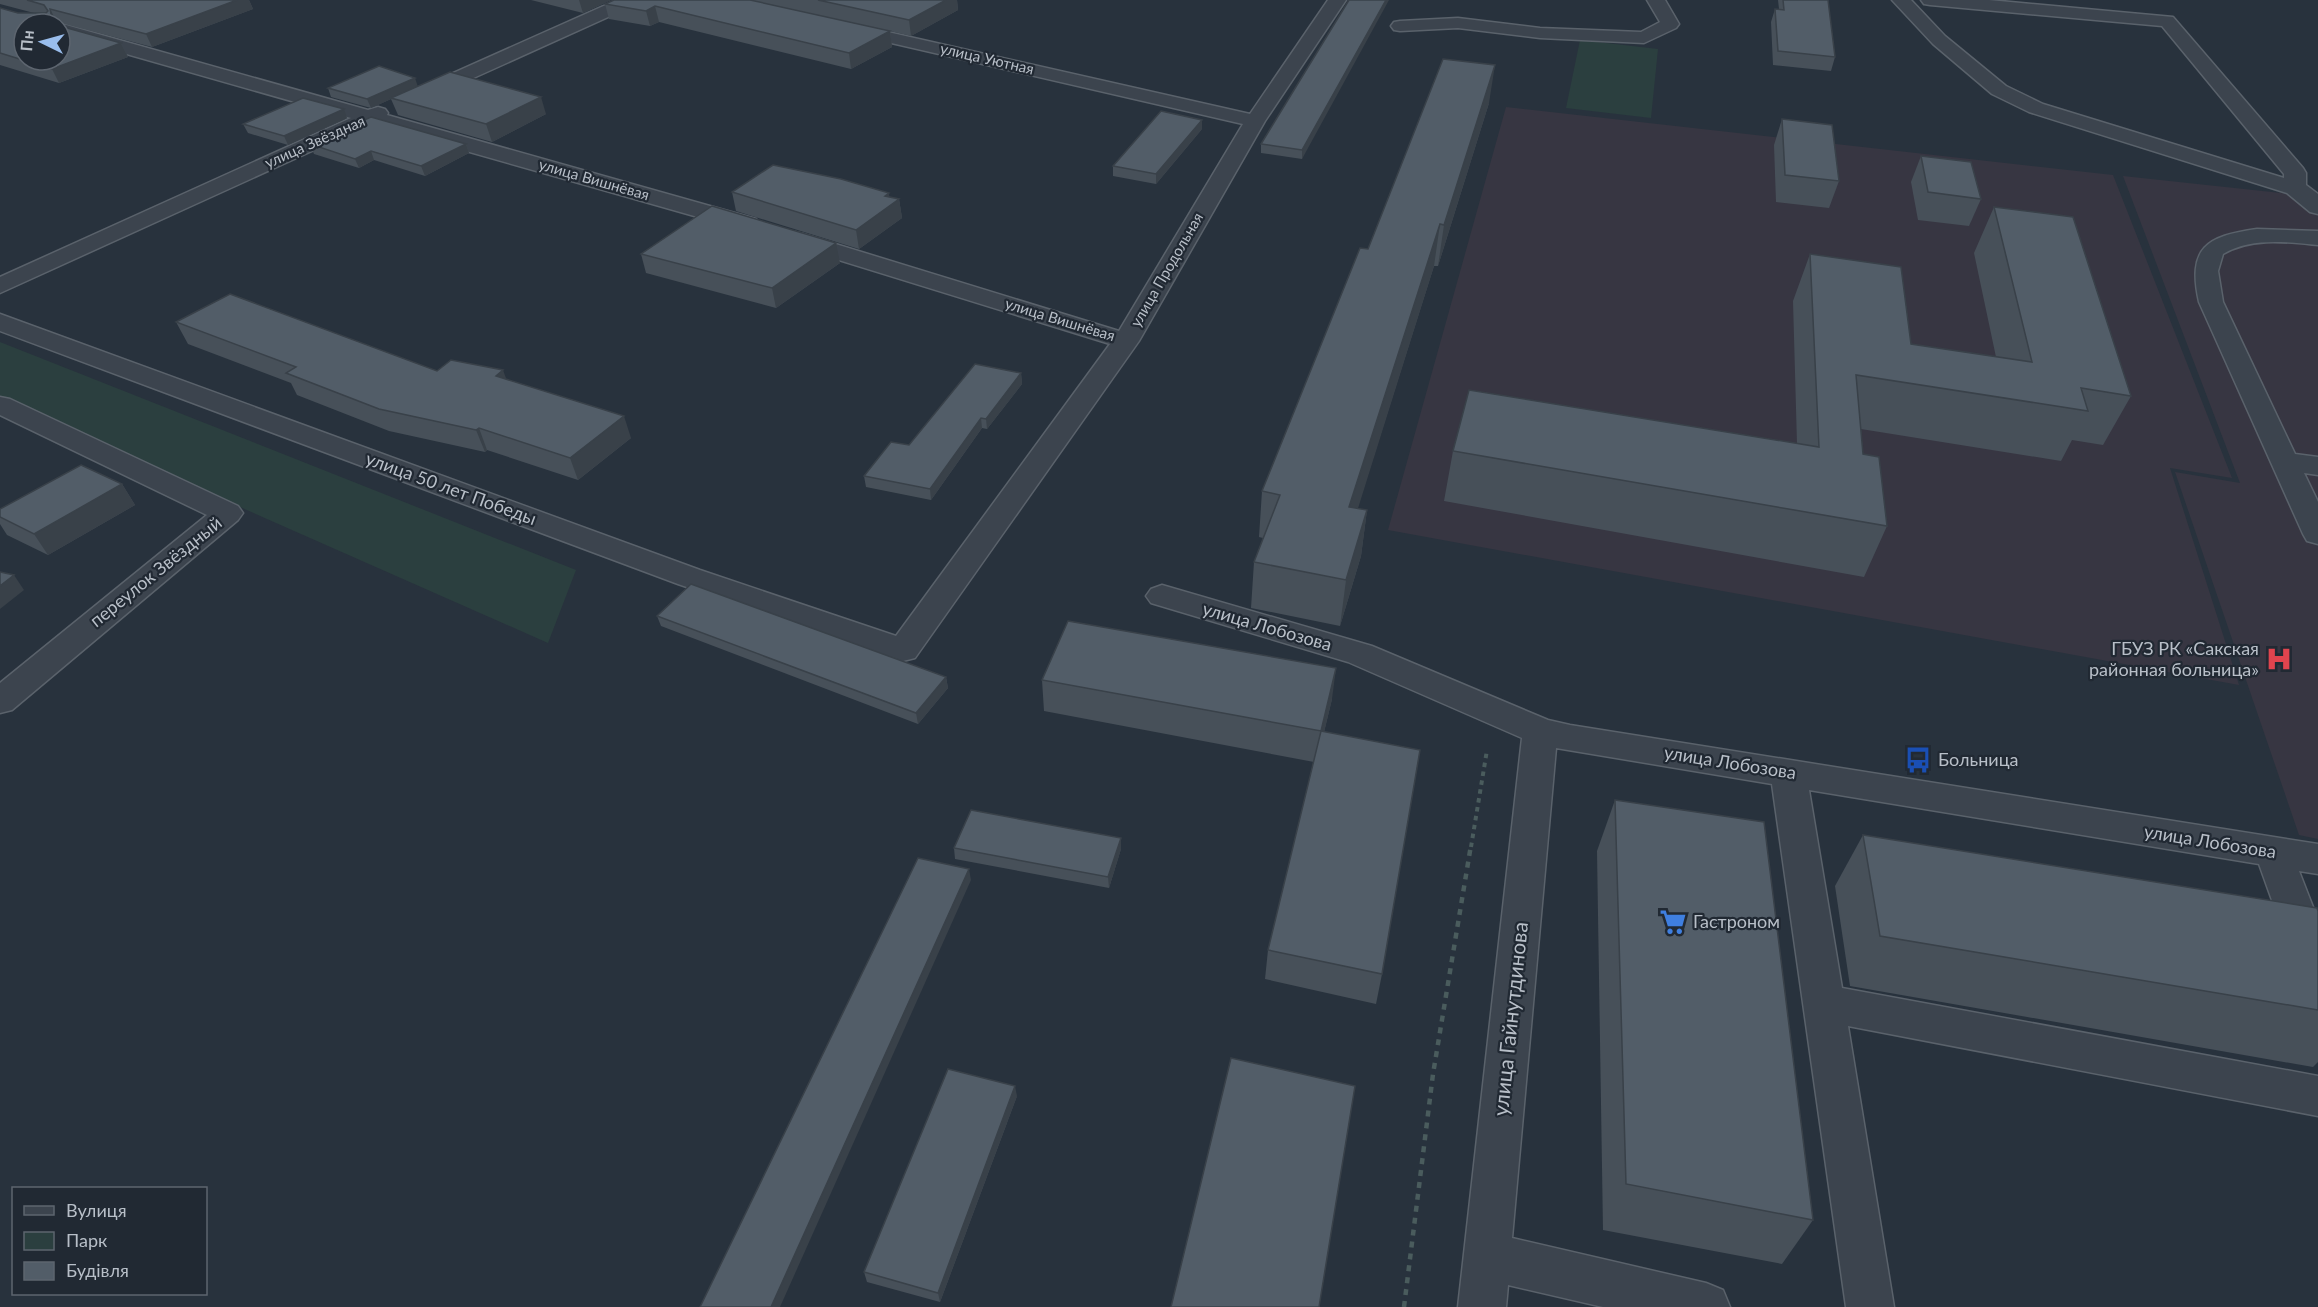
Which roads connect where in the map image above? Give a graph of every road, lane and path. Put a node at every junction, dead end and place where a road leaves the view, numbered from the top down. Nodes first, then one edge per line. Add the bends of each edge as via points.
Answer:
1 (631, 0) edge
2 (1337, 0) edge
3 (1656, 0) edge
4 (1901, 0) edge
5 (1930, 0) edge
6 (836, 26) edge
7 (1400, 26) dead end
8 (72, 32) edge
9 (370, 117) junction
10 (1255, 121) junction
11 (2295, 188) junction
12 (2318, 207) edge
13 (2318, 238) edge
14 (0, 286) edge
15 (0, 322) edge
16 (1126, 341) junction
17 (0, 405) edge
18 (2283, 461) junction
19 (2318, 466) edge
20 (2318, 534) edge
21 (1162, 596) dead end
22 (903, 650) joint
23 (0, 701) edge
24 (1516, 722) junction
25 (1788, 772) junction
26 (2273, 852) junction
27 (2318, 860) edge
28 (2318, 973) edge
29 (1824, 1003) junction
30 (2318, 1096) edge
31 (1487, 1256) junction
32 (1404, 1307) edge
33 (1482, 1307) edge
34 (1706, 1307) edge
35 (1869, 1307) edge

1 - 9 street, улица Звёздная
2 - 10 street, улица Продольная
3 - 7 street via 1670,24 1644,38 1540,33 1458,23
4 - 11 street via 1939,40 1999,90 2027,103
5 - 11 street via 2167,21 2295,173
6 - 10 street, улица Уютная
8 - 9 street, улица Вишнёвая
9 - 14 street, улица Звёздная
9 - 16 street, улица Вишнёвая via 685,205
10 - 16 street, улица Продольная
11 - 12 street
13 - 18 street via 2251,237 2232,241 2208,258 2206,277 2211,302
15 - 22 street, улица 50 лет Победы via 689,577
16 - 22 street, улица Продольная
17 - 23 street, переулок Звёздный via 228,513
18 - 19 street
18 - 20 street
21 - 24 street, улица Лобозова via 1360,654
24 - 25 street, улица Лобозова via 1570,738
24 - 31 street, улица Гайнутдинова
24 - 32 path via 1433,1074
25 - 26 street, улица Лобозова
25 - 29 street
26 - 27 street, улица Лобозова
26 - 28 street
29 - 30 street
29 - 35 street
31 - 33 street, улица Гайнутдинова
31 - 34 street

